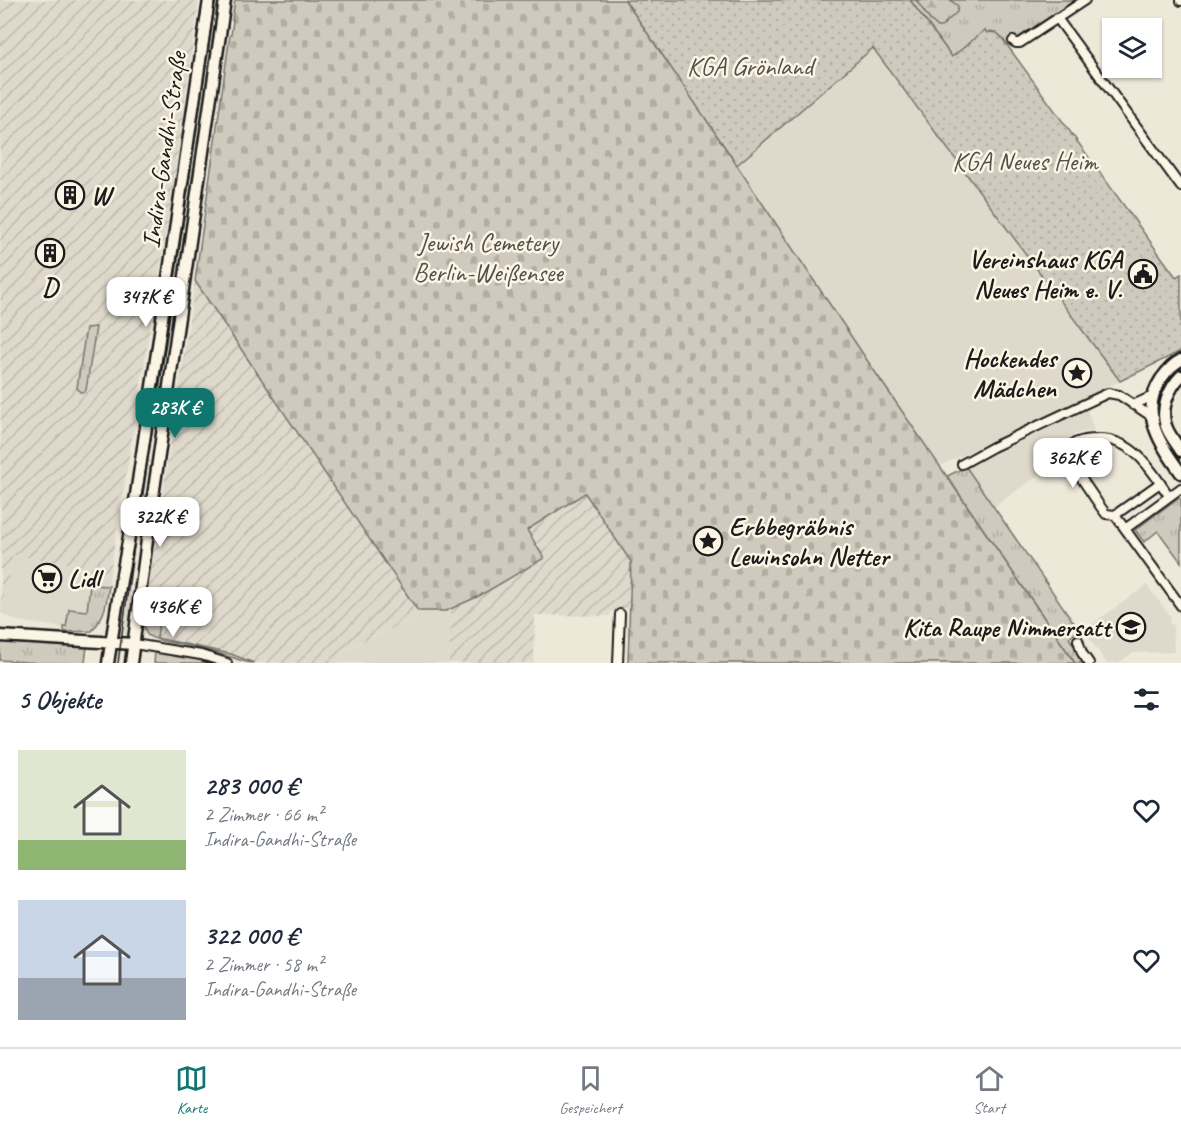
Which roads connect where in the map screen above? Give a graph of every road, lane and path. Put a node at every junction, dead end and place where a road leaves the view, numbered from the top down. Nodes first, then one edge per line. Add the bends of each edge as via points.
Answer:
1 (209, 0) edge
2 (225, 0) edge
3 (1085, 0) edge
4 (1057, 18) junction
5 (1013, 41) dead end
6 (1181, 188) edge
7 (1181, 360) edge
8 (1181, 376) edge
9 (1153, 396) junction
10 (1133, 405) junction
11 (1151, 416) junction
12 (1165, 425) junction
13 (1181, 451) edge
14 (962, 464) dead end
15 (1181, 473) edge
16 (1160, 483) junction
17 (1181, 488) edge
18 (1169, 496) junction
19 (133, 515) junction
20 (1115, 515) junction
21 (150, 517) junction
22 (1125, 529) junction
23 (1181, 606) edge
24 (620, 614) dead end
25 (0, 636) edge
26 (1078, 640) dead end
27 (111, 642) junction
28 (134, 644) junction
29 (108, 663) edge
30 (131, 663) edge
31 (227, 663) edge
32 (618, 663) edge
33 (1089, 663) edge

1 - 19 main road, Indira-Gandhi-Straße
2 - 21 main road, Indira-Gandhi-Straße
3 - 4 street
4 - 5 street via 1020,43
4 - 6 street
7 - 9 main road via 1164,375
8 - 12 main road via 1166,400
9 - 10 street
9 - 11 main road
10 - 11 street
10 - 14 street via 1108,393
11 - 12 street
11 - 15 main road via 1161,444
12 - 13 main road
16 - 18 street
16 - 20 street
16 - 20 street via 1138,454 1119,442 1090,439 1065,449 1064,455 1106,514
17 - 18 street
18 - 22 street
19 - 21 main road
19 - 27 main road, Indira-Gandhi-Straße
20 - 22 street
21 - 28 main road, Indira-Gandhi-Straße
22 - 23 street
24 - 32 street
25 - 27 main road
26 - 33 street
27 - 28 main road
27 - 29 main road, Indira-Gandhi-Straße
28 - 30 main road, Indira-Gandhi-Straße
28 - 31 street

